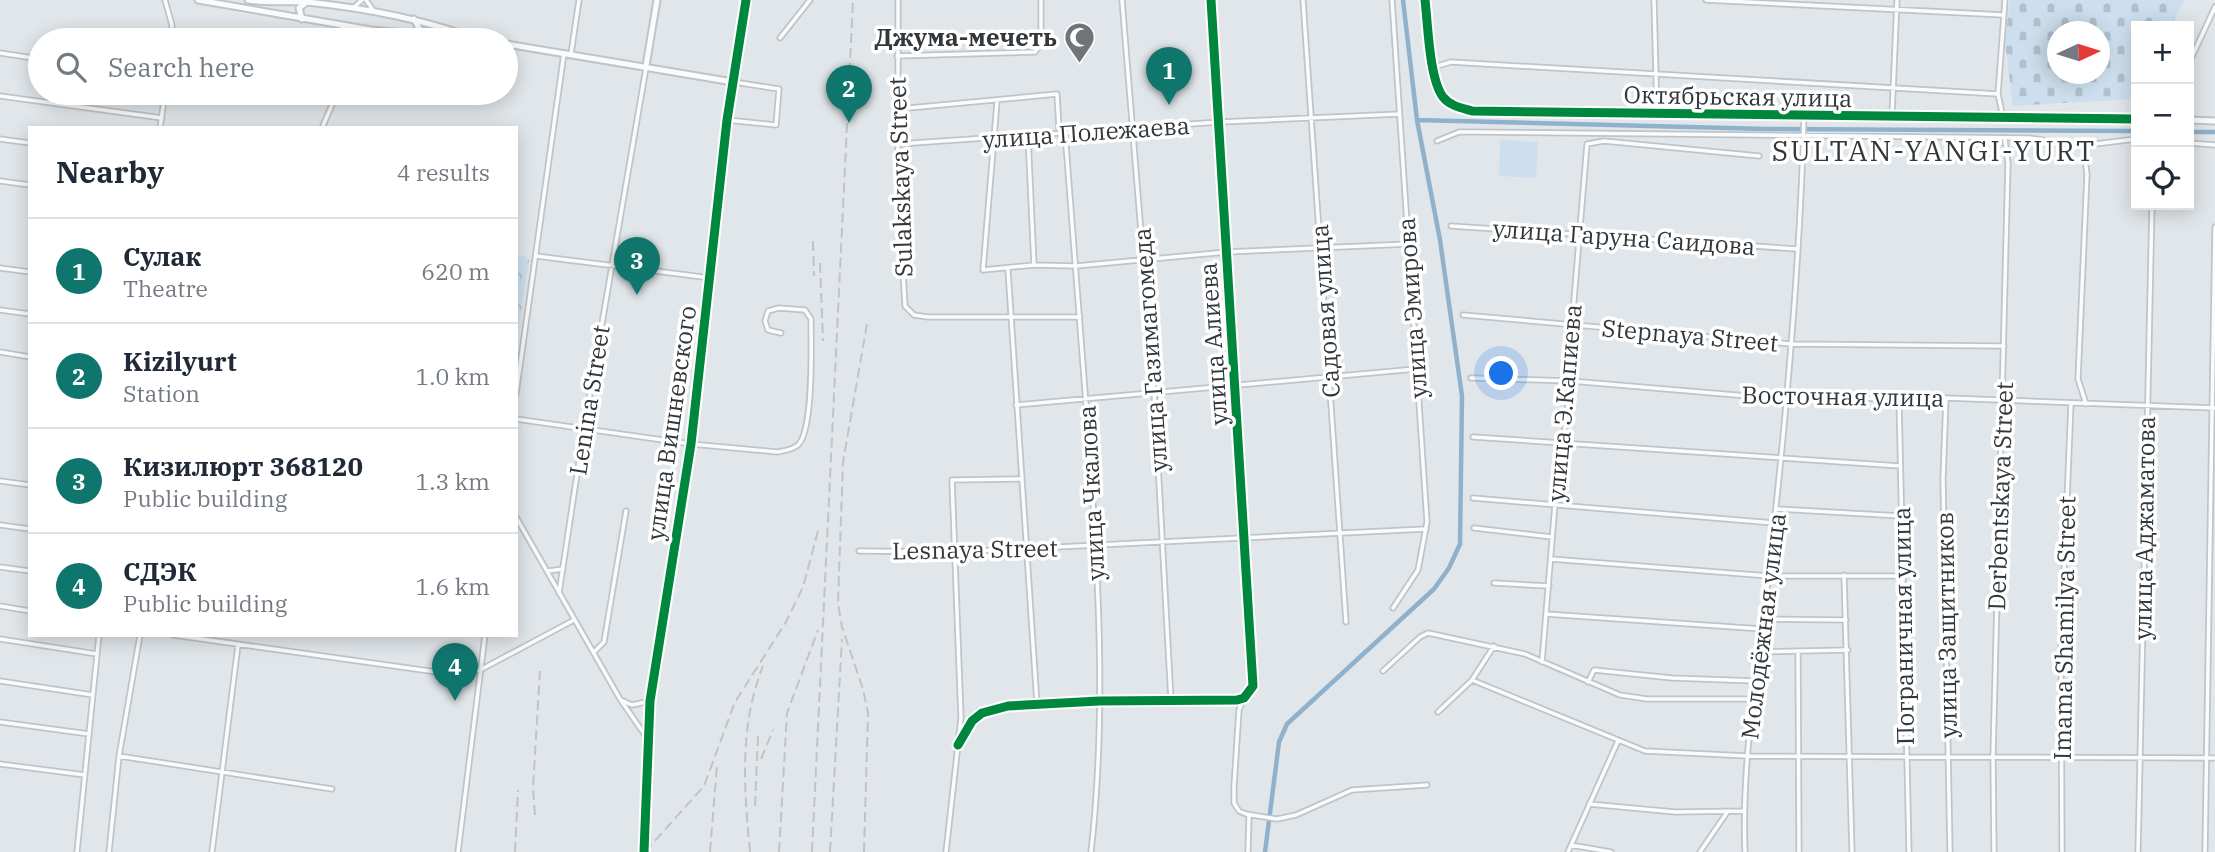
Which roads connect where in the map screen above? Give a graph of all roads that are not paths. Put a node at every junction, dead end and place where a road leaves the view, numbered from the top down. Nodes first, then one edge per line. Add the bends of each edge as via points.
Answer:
1 (165, 0) edge
2 (198, 0) edge
3 (248, 0) edge
4 (364, 0) edge
5 (579, 0) edge
6 (657, 0) edge
7 (746, 0) edge
8 (810, 0) edge
9 (898, 0) edge
10 (1041, 0) edge
11 (1122, 0) edge
12 (1211, 0) edge
13 (1303, 0) edge
14 (1392, 0) edge
15 (1425, 0) edge
16 (1654, 0) edge
17 (1706, 0) edge
18 (1897, 0) edge
19 (2005, 0) edge
20 (307, 2) junction
21 (2215, 7) edge
22 (352, 8) junction
23 (1897, 8) junction
24 (374, 12) junction
25 (2004, 15) junction
26 (413, 18) junction
27 (303, 20) junction
28 (339, 25) junction
29 (172, 28) edge
30 (344, 28) edge
31 (358, 28) edge
32 (419, 28) edge
33 (444, 28) edge
34 (780, 38) dead end
35 (518, 46) edge
36 (2194, 51) edge
37 (0, 53) edge
38 (564, 53) junction
39 (571, 54) junction
40 (897, 56) junction
41 (28, 57) edge
42 (646, 66) junction
43 (1434, 67) junction
44 (1656, 75) junction
45 (733, 82) junction
46 (1893, 89) junction
47 (1998, 94) junction
48 (0, 96) edge
49 (28, 100) edge
50 (997, 102) junction
51 (66, 105) edge
52 (164, 105) edge
53 (332, 105) edge
54 (898, 109) junction
55 (1399, 114) junction
56 (1657, 114) junction
57 (1804, 115) junction
58 (162, 118) junction
59 (1892, 118) junction
60 (2003, 119) junction
61 (2131, 119) edge
62 (727, 120) junction
63 (1312, 120) junction
64 (2194, 120) edge
65 (2215, 121) edge
66 (1220, 122) junction
67 (160, 126) edge
68 (323, 126) edge
69 (1133, 130) junction
70 (1065, 134) junction
71 (1028, 136) junction
72 (1804, 137) junction
73 (995, 138) junction
74 (0, 139) edge
75 (2005, 140) junction
76 (2131, 140) edge
77 (1437, 141) dead end
78 (28, 143) edge
79 (2194, 143) edge
80 (899, 144) junction
81 (2084, 145) junction
82 (2215, 145) edge
83 (1759, 156) dead end
84 (0, 181) edge
85 (28, 185) edge
86 (2152, 210) edge
87 (1451, 226) dead end
88 (2215, 227) edge
89 (1580, 232) junction
90 (1409, 244) junction
91 (1321, 248) junction
92 (1797, 249) junction
93 (1227, 251) junction
94 (536, 256) junction
95 (1143, 260) junction
96 (611, 265) junction
97 (1034, 265) junction
98 (1076, 266) junction
99 (0, 268) edge
100 (1008, 270) junction
101 (28, 272) edge
102 (711, 278) junction
103 (0, 310) edge
104 (28, 314) edge
105 (1463, 315) dead end
106 (1080, 317) junction
107 (1013, 319) junction
108 (1572, 324) junction
109 (781, 333) dead end
110 (1791, 344) junction
111 (2004, 346) junction
112 (0, 352) edge
113 (28, 357) edge
114 (1416, 369) junction
115 (1330, 376) junction
116 (1471, 378) dead end
117 (518, 380) edge
118 (1571, 381) junction
119 (1236, 383) junction
120 (1154, 391) junction
121 (1946, 398) junction
122 (1086, 399) junction
123 (1785, 399) junction
124 (1899, 399) junction
125 (2002, 401) junction
126 (2071, 404) junction
127 (1016, 405) junction
128 (2087, 405) junction
129 (2147, 407) junction
130 (2213, 408) edge
131 (518, 419) edge
132 (584, 428) junction
133 (1473, 438) dead end
134 (1562, 443) junction
135 (691, 444) junction
136 (1781, 460) junction
137 (1900, 466) junction
138 (1022, 479) junction
139 (0, 481) edge
140 (28, 485) edge
141 (1473, 498) dead end
142 (1555, 504) junction
143 (1776, 509) junction
144 (626, 511) dead end
145 (1901, 516) junction
146 (518, 520) edge
147 (1774, 523) junction
148 (0, 525) edge
149 (1474, 528) dead end
150 (28, 529) edge
151 (1426, 529) junction
152 (1341, 534) junction
153 (1552, 537) junction
154 (1244, 540) junction
155 (1164, 543) junction
156 (1096, 545) junction
157 (1027, 548) junction
158 (859, 551) dead end
159 (953, 552) junction
160 (1551, 559) junction
161 (0, 567) edge
162 (563, 569) junction
163 (28, 571) edge
164 (547, 571) junction
165 (1844, 575) junction
166 (1769, 576) junction
167 (1902, 576) junction
168 (1494, 583) dead end
169 (1549, 586) junction
170 (559, 593) junction
171 (0, 606) edge
172 (1393, 608) dead end
173 (28, 611) edge
174 (1546, 614) junction
175 (1764, 619) junction
176 (574, 620) junction
177 (1846, 620) junction
178 (1346, 622) dead end
179 (1762, 629) junction
180 (99, 637) edge
181 (140, 637) edge
182 (186, 637) edge
183 (485, 637) edge
184 (0, 639) edge
185 (238, 645) junction
186 (1494, 646) junction
187 (1848, 650) junction
188 (1798, 651) junction
189 (594, 652) junction
190 (1759, 652) junction
191 (97, 654) junction
192 (1542, 662) junction
193 (482, 669) junction
194 (1383, 671) dead end
195 (1472, 680) junction
196 (0, 681) edge
197 (1756, 681) junction
198 (1588, 682) junction
199 (93, 695) junction
200 (1244, 698) junction
201 (620, 699) junction
202 (1754, 699) junction
203 (1171, 700) junction
204 (650, 701) junction
205 (1099, 701) junction
206 (1037, 705) junction
207 (1438, 712) dead end
208 (0, 722) edge
209 (89, 734) junction
210 (649, 740) junction
211 (1618, 741) junction
212 (958, 745) junction
213 (1799, 755) junction
214 (1906, 755) junction
215 (1949, 755) junction
216 (1748, 756) junction
217 (1850, 756) junction
218 (1993, 756) junction
219 (119, 757) junction
220 (2140, 758) junction
221 (2206, 758) junction
222 (2215, 758) edge
223 (2060, 759) junction
224 (0, 764) edge
225 (222, 773) junction
226 (85, 775) junction
227 (1427, 785) dead end
228 (332, 789) dead end
229 (1590, 804) junction
230 (1728, 811) junction
231 (1743, 811) junction
232 (1249, 815) junction
233 (1572, 845) junction
234 (1586, 850) edge
235 (77, 852) edge
236 (108, 852) edge
237 (212, 852) edge
238 (457, 852) edge
239 (644, 852) edge
240 (947, 852) edge
241 (1091, 852) edge
242 (1248, 852) edge
243 (1568, 852) edge
244 (1611, 852) edge
245 (1700, 852) edge
246 (1745, 852) edge
247 (1799, 852) edge
248 (1852, 852) edge
249 (1909, 852) edge
250 (1950, 852) edge
251 (1994, 852) edge
252 (2062, 852) edge
253 (2138, 852) edge
254 (2205, 852) edge

1 - 29 street
2 - 27 street
3 - 20 street
4 - 22 street
4 - 24 street
5 - 39 street
6 - 42 street, Lenina Street
7 - 45 street, улица Вишневского
8 - 34 street
9 - 40 street, Sulakskaya Street
10 - 40 street via 1040,49 1035,52
11 - 69 street, улица Газимагомеда
12 - 66 street, улица Алиева
13 - 63 street, Садовая улица
14 - 55 street, улица Эмирова
15 - 43 street, Октябрьская улица
16 - 44 street
17 - 23 street
18 - 23 street
19 - 25 street
20 - 22 street
20 - 27 street via 299,8
21 - 36 street
22 - 24 street
23 - 25 street
23 - 46 street
24 - 26 street
25 - 47 street
26 - 32 street
26 - 33 street
27 - 28 street
28 - 30 street
28 - 31 street
35 - 38 street
37 - 41 street
38 - 39 street
38 - 94 street
39 - 42 street
40 - 54 street, Sulakskaya Street
42 - 45 street
42 - 96 street, Lenina Street
43 - 44 street via 1451,62
43 - 56 street, Октябрьская улица via 1442,96 1452,105 1472,111
44 - 46 street
44 - 56 street
45 - 62 street, улица Вишневского
45 - 62 street via 779,89 776,125
46 - 47 street
46 - 59 street
47 - 60 street
48 - 49 street
50 - 54 street
50 - 70 street, улица Чкалова via 1057,94 1059,129
50 - 73 street
51 - 58 street
52 - 58 street
53 - 68 street
54 - 80 street, Sulakskaya Street
55 - 63 street, улица Полежаева
55 - 90 street, улица Эмирова
56 - 57 street, Октябрьская улица
57 - 59 street, Октябрьская улица
57 - 72 street, Молодёжная улица
58 - 67 street
59 - 60 street, Октябрьская улица
60 - 61 street, Октябрьская улица
62 - 102 street, улица Вишневского
63 - 66 street, улица Полежаева
63 - 91 street, Садовая улица
64 - 65 street
66 - 69 street, улица Полежаева
66 - 93 street, улица Алиева
69 - 70 street, улица Полежаева
69 - 95 street, улица Газимагомеда
70 - 71 street, улица Полежаева
70 - 98 street, улица Чкалова
71 - 73 street, улица Полежаева
71 - 97 street
72 - 75 street
72 - 77 street via 1459,132
72 - 92 street, Молодёжная улица
73 - 80 street, улица Полежаева
73 - 100 street via 983,270
74 - 78 street
75 - 81 street via 2030,138
75 - 111 street, Derbentskaya Street
76 - 81 street
79 - 82 street
80 - 107 street, Sulakskaya Street via 908,311 929,317
81 - 128 street via 2087,174 2078,379
83 - 89 street, улица Э.Капиева via 1604,141 1587,144
84 - 85 street
86 - 129 street, улица Аджаматова
87 - 89 street, улица Гаруна Саидова
88 - 130 street
89 - 92 street, улица Гаруна Саидова
89 - 108 street, улица Э.Капиева
90 - 91 street
90 - 114 street, улица Эмирова
91 - 93 street
91 - 115 street, Садовая улица
92 - 110 street, Молодёжная улица
93 - 95 street
93 - 119 street, улица Алиева
94 - 96 street
94 - 117 street
95 - 98 street
95 - 120 street, улица Газимагомеда
96 - 102 street
96 - 132 street, Lenina Street
97 - 98 street
97 - 100 street
98 - 106 street, улица Чкалова
99 - 101 street
100 - 107 street
102 - 135 street, улица Вишневского
103 - 104 street
105 - 108 street, Stepnaya Street
106 - 107 street
106 - 122 street, улица Чкалова
107 - 127 street
108 - 110 street, Stepnaya Street
108 - 118 street, улица Э.Капиева
109 - 135 street via 768,330 768,311 805,310 811,319 810,393 799,444 777,452
110 - 111 street, Stepnaya Street
110 - 123 street, Молодёжная улица
111 - 125 street, Derbentskaya Street
112 - 113 street
114 - 115 street
114 - 151 street, улица Эмирова
115 - 119 street
115 - 152 street, Садовая улица
116 - 118 street, Восточная улица
118 - 123 street, Восточная улица
118 - 134 street, улица Э.Капиева
119 - 120 street
119 - 154 street, улица Алиева
120 - 122 street
120 - 155 street, улица Газимагомеда
121 - 124 street, Восточная улица
121 - 125 street, Восточная улица
121 - 215 street, улица Защитников via 1943,479
122 - 127 street
122 - 156 street, улица Чкалова
123 - 124 street, Восточная улица
123 - 136 street, Молодёжная улица
124 - 137 street, Пограничная улица
125 - 126 street, Восточная улица
125 - 218 street, Derbentskaya Street
126 - 128 street, Восточная улица
126 - 223 street, Imama Shamilya Street
127 - 138 street
128 - 129 street, Восточная улица
129 - 130 street, Восточная улица
129 - 220 street, улица Аджаматова
130 - 221 street
131 - 132 street
132 - 135 street
132 - 162 street, Lenina Street
133 - 134 street
134 - 136 street
134 - 142 street, улица Э.Капиева
135 - 204 street, улица Вишневского
136 - 137 street
136 - 143 street, Молодёжная улица
137 - 145 street, Пограничная улица
138 - 157 street
138 - 159 street via 952,480
139 - 140 street
141 - 142 street
142 - 147 street
142 - 153 street, улица Э.Капиева
143 - 145 street
143 - 147 street, Молодёжная улица
144 - 189 street via 604,642
145 - 167 street, Пограничная улица
146 - 164 street
147 - 166 street, Молодёжная улица
148 - 150 street
149 - 153 street
151 - 152 street, Lesnaya Street
151 - 172 street, улица Эмирова via 1418,570
152 - 154 street, Lesnaya Street
152 - 178 street, Садовая улица
153 - 160 street, улица Э.Капиева
154 - 155 street, Lesnaya Street
154 - 200 street, улица Алиева via 1253,686
155 - 156 street, Lesnaya Street
155 - 203 street, улица Газимагомеда
156 - 157 street, Lesnaya Street
156 - 205 street, улица Чкалова
157 - 159 street, Lesnaya Street
157 - 206 street
158 - 159 street, Lesnaya Street
159 - 212 street via 961,718
160 - 166 street
160 - 169 street, улица Э.Капиева
161 - 163 street
162 - 164 street
162 - 170 street, Lenina Street
164 - 170 street
165 - 166 street
165 - 167 street
165 - 177 street
166 - 175 street, Молодёжная улица
167 - 214 street, Пограничная улица
168 - 169 street
169 - 174 street, улица Э.Капиева
170 - 176 street
171 - 173 street
174 - 179 street
174 - 192 street, улица Э.Капиева
175 - 177 street
175 - 179 street, Молодёжная улица
176 - 189 street
176 - 193 street
177 - 187 street
179 - 190 street, Молодёжная улица
180 - 191 street
181 - 219 street
182 - 185 street
183 - 193 street
184 - 191 street
185 - 193 street via 433,673
185 - 225 street
186 - 192 street
186 - 194 street via 1428,633
186 - 195 street
187 - 188 street
187 - 217 street
188 - 190 street
188 - 213 street
189 - 201 street
190 - 197 street, Молодёжная улица
191 - 199 street
192 - 198 street
193 - 238 street
195 - 207 street
195 - 211 street
196 - 199 street
197 - 198 street via 1594,670
197 - 202 street, Молодёжная улица
198 - 202 street via 1620,695 1647,699
199 - 209 street
200 - 203 street
200 - 232 street via 1239,710 1234,803
201 - 204 street via 632,705
201 - 210 street
202 - 216 street, Молодёжная улица
203 - 205 street
204 - 210 street, улица Вишневского
205 - 206 street
205 - 241 street, улица Чкалова via 1100,766
206 - 212 street via 982,713
208 - 209 street
209 - 226 street
210 - 239 street, улица Вишневского
211 - 216 street via 1645,751
211 - 229 street
212 - 240 street
213 - 216 street
213 - 217 street
213 - 247 street
214 - 215 street
214 - 217 street
214 - 249 street, Пограничная улица
215 - 218 street
215 - 250 street, улица Защитников
216 - 231 street, Молодёжная улица
217 - 248 street
218 - 223 street
218 - 251 street, Derbentskaya Street
219 - 225 street
219 - 236 street
220 - 221 street
220 - 223 street
220 - 253 street, улица Аджаматова
221 - 222 street
221 - 254 street
223 - 252 street, Imama Shamilya Street
224 - 226 street
225 - 228 street
225 - 237 street
226 - 235 street
227 - 232 street via 1352,790 1277,819
229 - 230 street via 1675,812
229 - 233 street
230 - 231 street
230 - 245 street
231 - 246 street, Молодёжная улица
232 - 242 street
233 - 234 street
233 - 243 street
234 - 244 street

